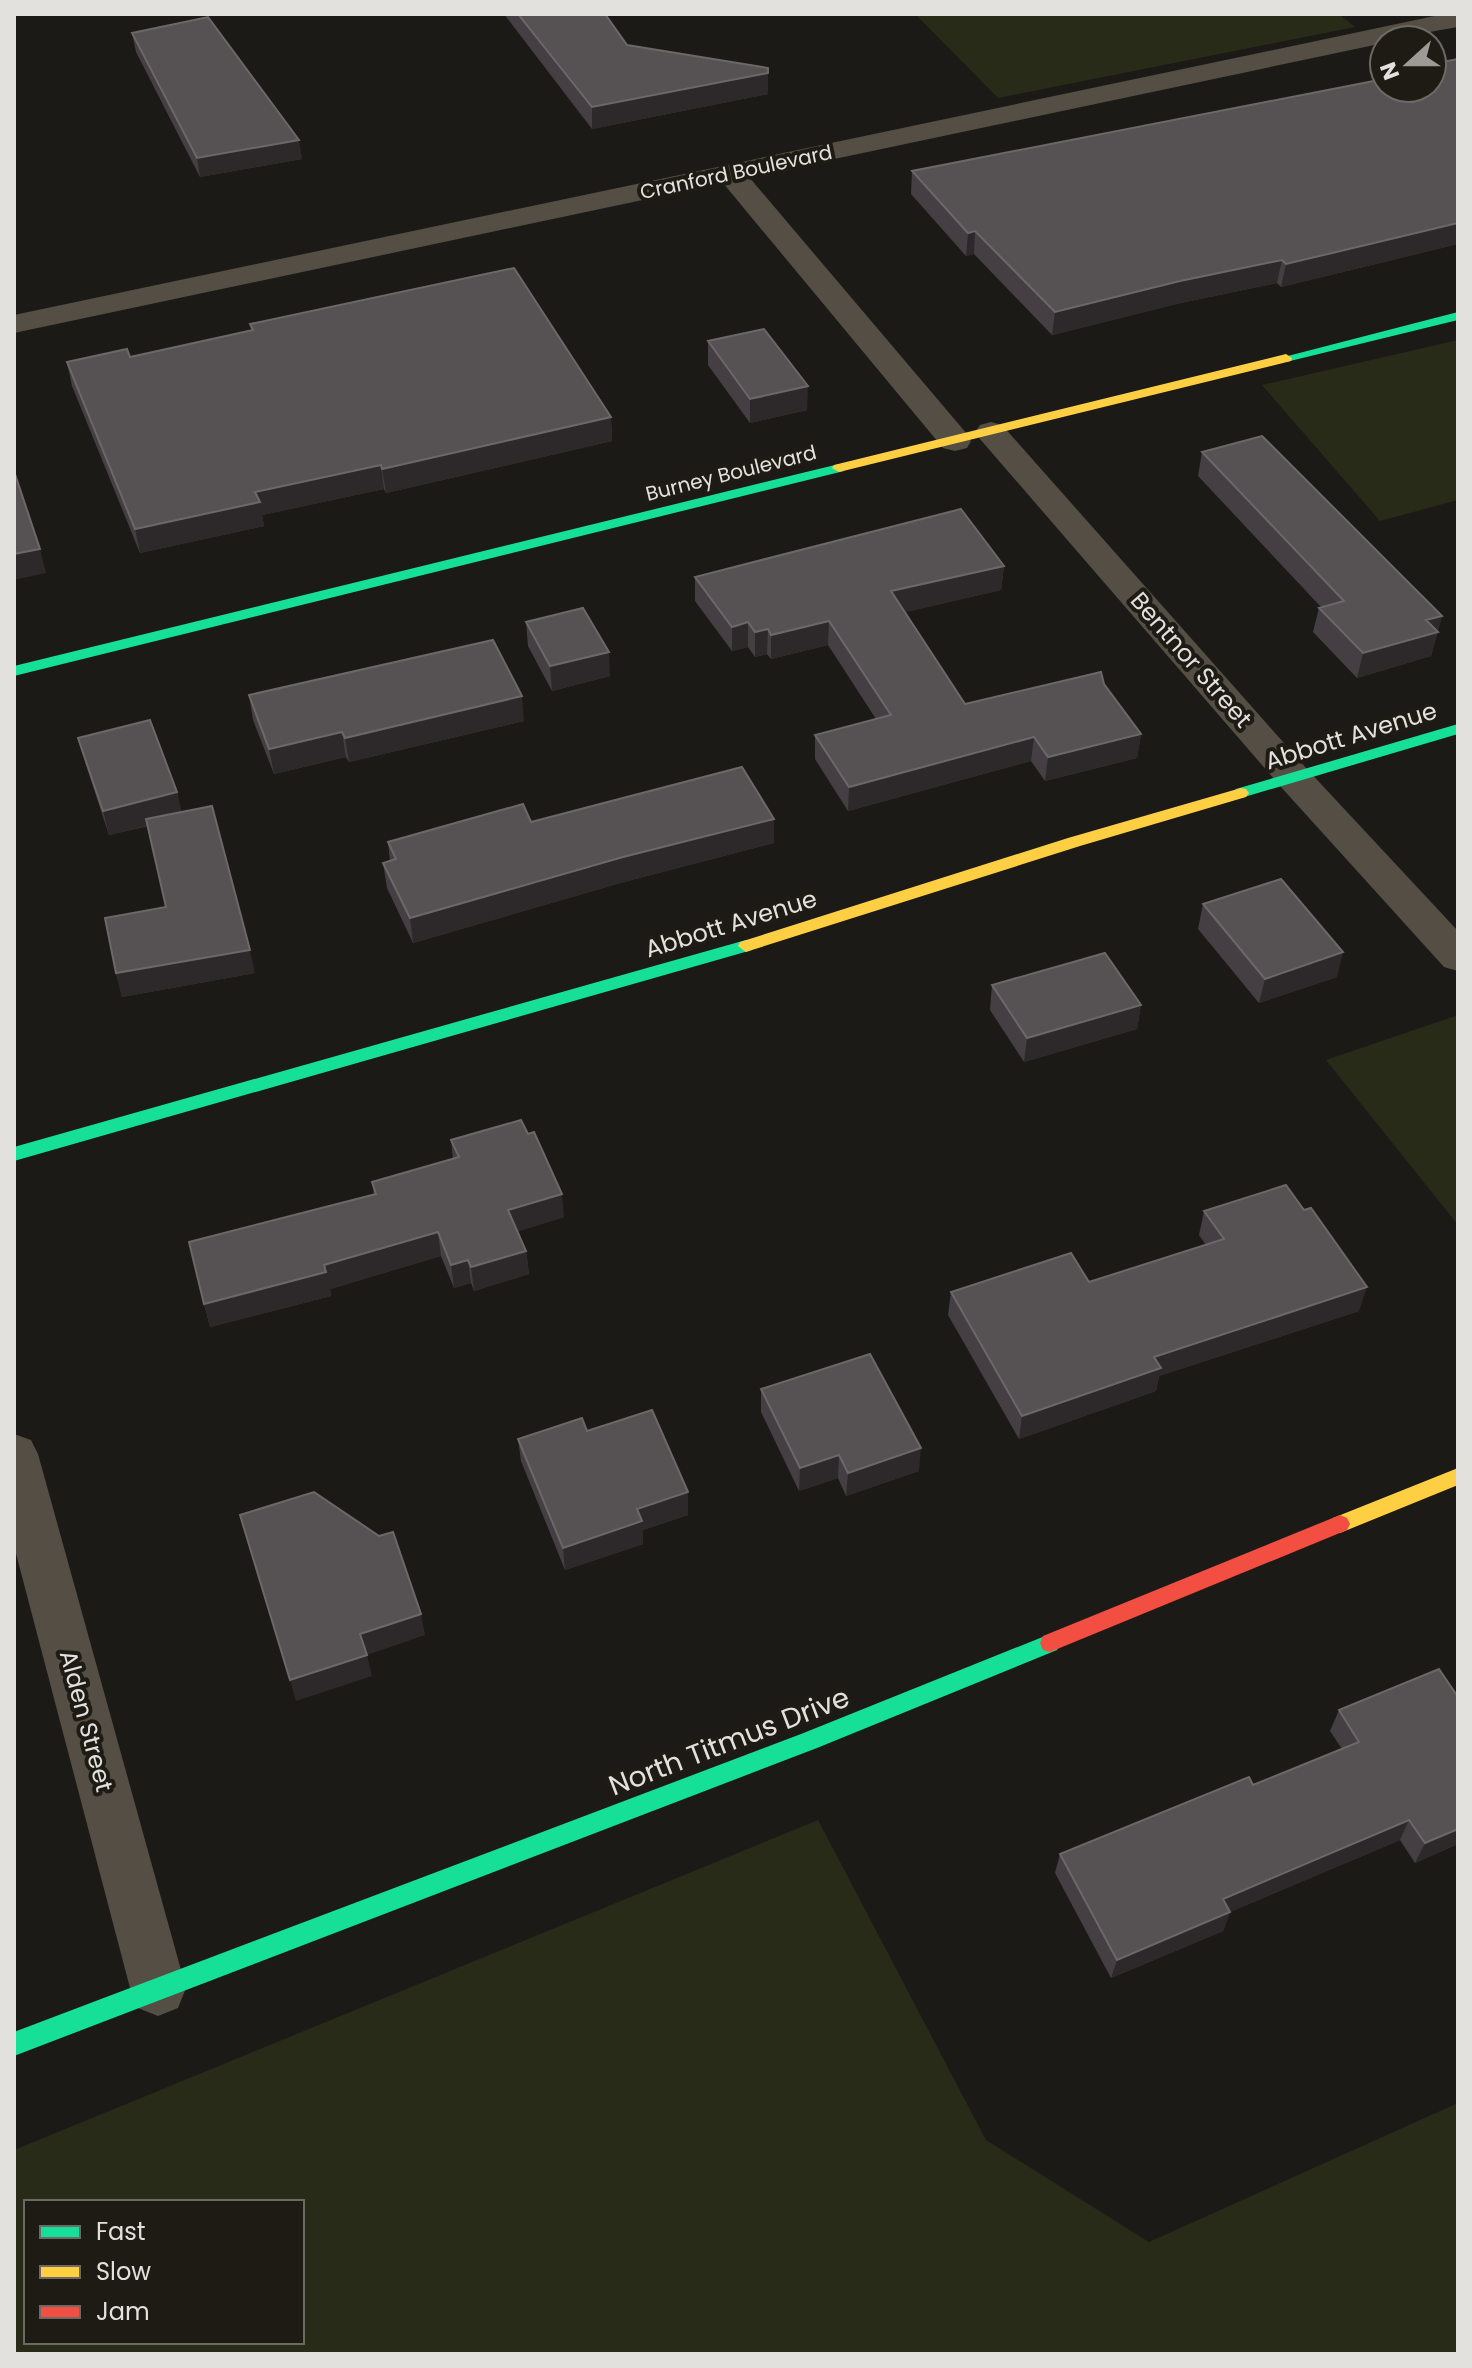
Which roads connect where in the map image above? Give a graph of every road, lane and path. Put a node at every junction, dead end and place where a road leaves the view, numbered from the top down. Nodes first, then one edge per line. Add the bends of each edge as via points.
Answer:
1 (1458, 19) edge
2 (730, 173) junction
3 (1458, 316) edge
4 (14, 324) edge
5 (991, 432) junction
6 (955, 441) junction
7 (14, 671) edge
8 (1458, 729) edge
9 (1294, 778) junction
10 (1458, 957) edge
11 (14, 1154) edge
12 (14, 1454) edge
13 (1457, 1477) edge
14 (158, 1988) junction
15 (14, 2044) edge

1 - 2 street, Cranford Boulevard
2 - 4 street, Cranford Boulevard
2 - 6 street
3 - 5 street, Burney Boulevard
5 - 6 street, Burney Boulevard
5 - 9 street, Bentnor Street
6 - 7 street, Burney Boulevard
8 - 9 street, Abbott Avenue
9 - 10 street, Bentnor Street
9 - 11 street, Abbott Avenue via 761,942
12 - 14 street, Alden Street
13 - 14 street, North Titmus Drive via 809,1741
14 - 15 street, North Titmus Drive

